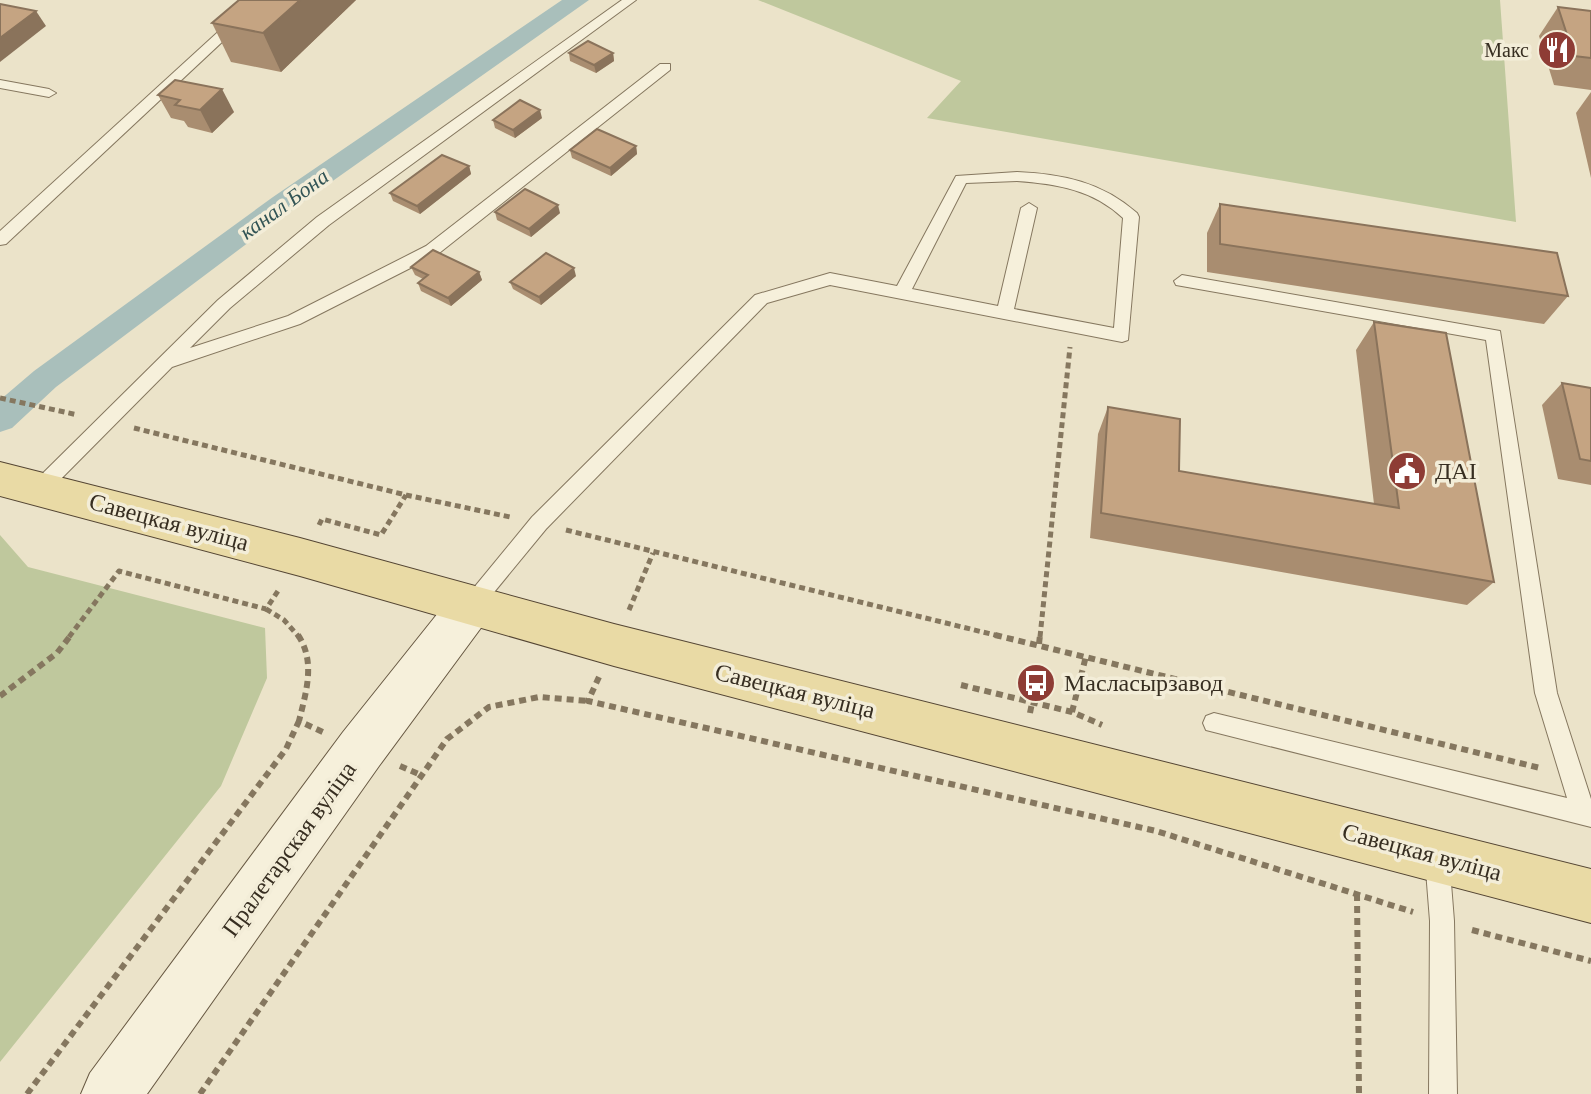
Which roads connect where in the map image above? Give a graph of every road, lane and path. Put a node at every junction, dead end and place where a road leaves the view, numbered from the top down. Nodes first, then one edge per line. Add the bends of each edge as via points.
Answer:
1 (261, 0) edge
2 (630, 0) edge
3 (665, 67) dead end
4 (0, 84) edge
5 (49, 93) dead end
6 (1029, 208) dead end
7 (0, 240) edge
8 (1182, 281) dead end
9 (902, 293) junction
10 (1005, 313) junction
11 (1072, 326) junction
12 (164, 364) junction
13 (0, 398) edge
14 (107, 421) junction
15 (20, 483) edge
16 (406, 495) junction
17 (539, 523) junction
18 (653, 553) junction
19 (300, 557) junction
20 (470, 607) junction
21 (266, 609) junction
22 (1039, 644) junction
23 (614, 645) junction
24 (1086, 656) junction
25 (0, 696) edge
26 (588, 701) junction
27 (1072, 712) dead end
28 (299, 721) junction
29 (1214, 723) dead end
30 (361, 749) junction
31 (421, 775) junction
32 (1575, 777) junction
33 (1588, 814) edge
34 (1437, 856) junction
35 (1357, 894) junction
36 (1591, 896) edge
37 (1442, 921) junction
38 (1591, 961) edge
39 (27, 1094) edge
40 (111, 1094) edge
41 (200, 1094) edge
42 (1359, 1094) edge
43 (1443, 1094) edge

1 - 7 lane
2 - 12 lane via 323,221 224,304
3 - 12 lane via 432,250 294,320
4 - 5 lane
6 - 10 lane
8 - 32 lane via 1494,335 1546,693
9 - 10 lane
9 - 11 lane via 961,179 1049,178 1108,197 1131,217 1122,336
9 - 17 lane via 830,279 761,299
10 - 11 lane
11 - 22 path
12 - 14 lane
13 - 14 path
14 - 15 lane
14 - 16 path
15 - 19 main road, Савецкая вуліца
16 - 17 path
16 - 19 path via 381,535 322,519
17 - 18 path
17 - 20 lane
18 - 22 path
18 - 23 path
19 - 20 main road, Савецкая вуліца
19 - 21 path
20 - 23 main road, Савецкая вуліца
20 - 30 main road, Пралетарская вуліца
21 - 25 path via 119,571 57,653
21 - 28 path via 287,620 307,649 311,674
22 - 24 path
23 - 26 path
23 - 34 main road, Савецкая вуліца
24 - 27 path
24 - 32 path
26 - 31 path via 539,697 489,707 447,739
26 - 35 path via 1156,831
28 - 30 path
28 - 39 path via 286,749
29 - 33 lane
30 - 31 path
30 - 40 main road, Пралетарская вуліца
31 - 41 path
32 - 33 lane
34 - 36 main road, Савецкая вуліца
34 - 37 lane
35 - 37 path
35 - 42 path
37 - 38 path
37 - 43 lane

